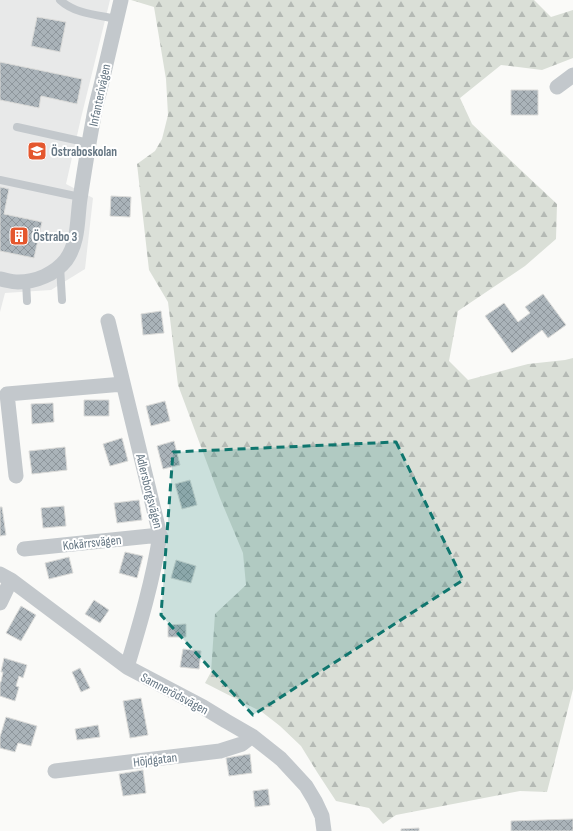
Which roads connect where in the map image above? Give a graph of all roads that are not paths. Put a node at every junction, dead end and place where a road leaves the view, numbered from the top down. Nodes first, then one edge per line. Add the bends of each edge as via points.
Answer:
1 (60, 0) edge
2 (121, 0) edge
3 (116, 19) junction
4 (573, 75) edge
5 (557, 87) dead end
6 (16, 127) dead end
7 (89, 143) junction
8 (0, 180) edge
9 (80, 197) junction
10 (60, 266) junction
11 (0, 279) edge
12 (26, 281) junction
13 (62, 300) dead end
14 (26, 301) dead end
15 (108, 321) dead end
16 (123, 384) junction
17 (16, 476) dead end
18 (160, 535) junction
19 (24, 549) dead end
20 (5, 577) edge
21 (0, 603) edge
22 (127, 667) junction
23 (252, 736) junction
24 (55, 771) dead end
25 (324, 831) edge

1 - 3 lane via 79,11
2 - 3 street, Infanterivägen
3 - 7 street, Infanterivägen
4 - 5 street
6 - 7 lane
7 - 9 street, Infanterivägen
8 - 9 lane
9 - 10 street, Infanterivägen via 74,244
10 - 12 street, Infanterivägen via 47,275
10 - 13 lane
11 - 12 street, Infanterivägen
12 - 14 lane
15 - 16 street, Adlersborgsvägen
16 - 17 street via 7,394
16 - 18 street, Adlersborgsvägen
18 - 19 street, Kokärrsvägen
18 - 22 street, Adlersborgsvägen via 156,561
20 - 21 street
20 - 22 street, Samnerödsvägen
22 - 23 street, Samnerödsvägen
23 - 24 street, Höjdgatan via 242,744 220,751
23 - 25 street, Samnerödsvägen via 281,759 306,786 322,816

